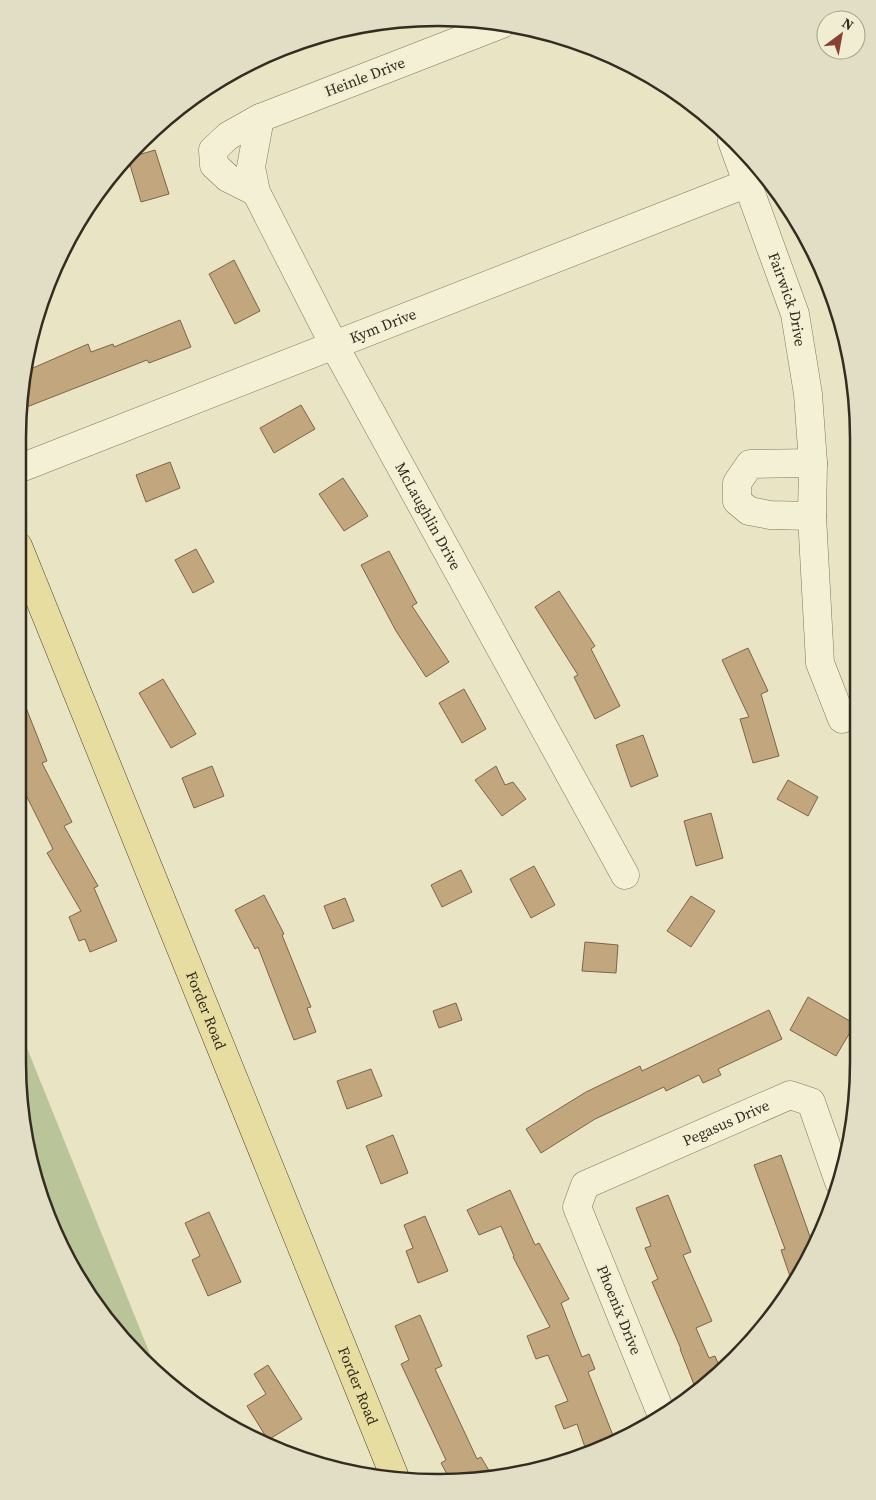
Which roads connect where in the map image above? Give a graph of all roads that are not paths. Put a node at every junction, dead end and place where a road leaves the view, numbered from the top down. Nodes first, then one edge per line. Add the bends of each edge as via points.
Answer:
1 (488, 30) edge
2 (260, 118) junction
3 (738, 156) edge
4 (748, 183) junction
5 (256, 192) junction
6 (335, 347) junction
7 (813, 463) junction
8 (26, 467) edge
9 (812, 516) junction
10 (26, 579) edge
11 (842, 720) dead end
12 (625, 875) dead end
13 (835, 1171) edge
14 (578, 1207) joint
15 (659, 1409) edge
16 (392, 1471) edge

1 - 2 street, Heinle Drive
2 - 5 street, McLaughlin Drive via 251,167
2 - 5 street, Heinle Drive via 228,136 213,150 214,164 218,169 228,178
3 - 4 street, Fairwick Drive
4 - 6 street, Kym Drive
4 - 7 street, Fairwick Drive via 795,314 808,394
5 - 6 street, McLaughlin Drive
6 - 8 street, Kym Drive
6 - 12 street, McLaughlin Drive
7 - 9 street, Fairwick Drive
7 - 9 street via 750,464 737,483 737,501 749,511
9 - 11 street, Fairwick Drive via 820,663
10 - 16 main road, Forder Road
13 - 14 street, Pegasus Drive via 811,1102 790,1096 585,1185
14 - 15 street, Phoenix Drive

